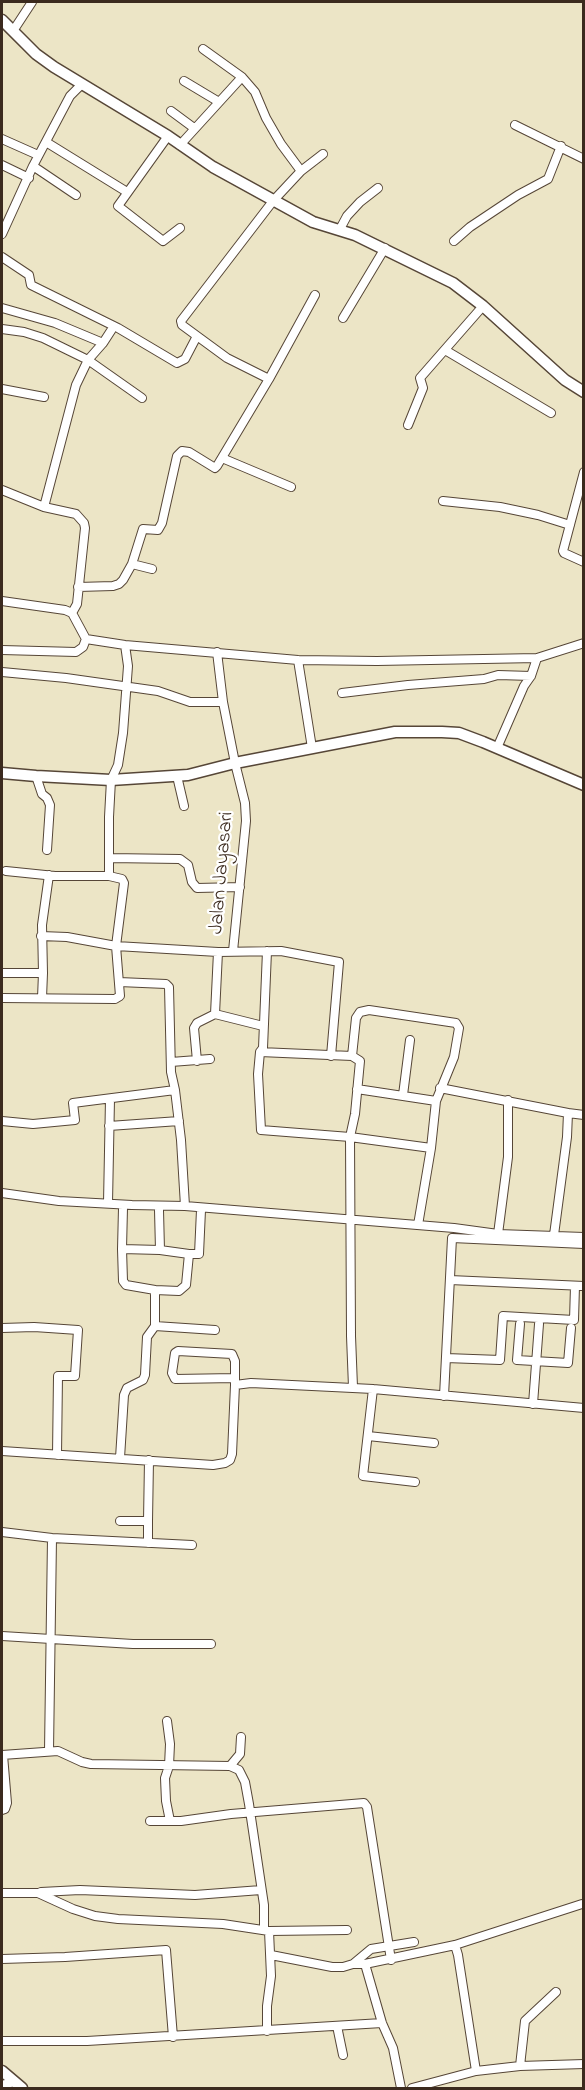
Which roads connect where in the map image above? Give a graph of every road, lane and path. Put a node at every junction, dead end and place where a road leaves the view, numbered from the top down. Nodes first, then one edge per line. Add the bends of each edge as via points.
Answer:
1 (32, 2) edge
2 (2, 20) edge
3 (13, 31) junction
4 (204, 50) dead end
5 (242, 77) junction
6 (184, 81) dead end
7 (82, 84) junction
8 (219, 102) junction
9 (171, 111) dead end
10 (515, 126) dead end
11 (194, 128) junction
12 (168, 136) junction
13 (2, 139) edge
14 (46, 142) junction
15 (180, 145) junction
16 (561, 146) junction
17 (323, 154) dead end
18 (39, 155) junction
19 (584, 159) edge
20 (2, 165) edge
21 (33, 166) junction
22 (301, 171) junction
23 (29, 178) junction
24 (378, 188) dead end
25 (127, 192) junction
26 (76, 195) dead end
27 (273, 201) junction
28 (180, 228) dead end
29 (340, 229) junction
30 (2, 234) edge
31 (454, 241) dead end
32 (385, 248) junction
33 (2, 257) edge
34 (315, 295) dead end
35 (483, 306) junction
36 (2, 308) edge
37 (343, 318) dead end
38 (114, 326) junction
39 (2, 329) edge
40 (197, 336) junction
41 (103, 343) junction
42 (445, 350) junction
43 (88, 360) junction
44 (268, 380) junction
45 (2, 389) edge
46 (584, 392) edge
47 (44, 396) dead end
48 (142, 398) dead end
49 (551, 413) dead end
50 (408, 425) dead end
51 (222, 458) junction
52 (584, 472) edge
53 (291, 487) dead end
54 (2, 490) edge
55 (443, 501) dead end
56 (44, 507) junction
57 (570, 525) junction
58 (584, 562) edge
59 (132, 564) junction
60 (152, 569) dead end
61 (78, 587) junction
62 (2, 601) edge
63 (72, 613) junction
64 (86, 639) junction
65 (584, 644) edge
66 (125, 645) junction
67 (2, 650) edge
68 (217, 652) junction
69 (537, 658) junction
70 (298, 660) junction
71 (2, 672) edge
72 (531, 676) junction
73 (127, 688) junction
74 (342, 693) dead end
75 (224, 702) junction
76 (312, 748) junction
77 (497, 748) junction
78 (235, 764) junction
79 (2, 773) edge
80 (36, 776) junction
81 (177, 776) junction
82 (111, 780) junction
83 (584, 785) edge
84 (184, 806) dead end
85 (47, 850) dead end
86 (109, 858) junction
87 (6, 871) dead end
88 (49, 875) junction
89 (109, 876) junction
90 (240, 887) junction
91 (41, 936) junction
92 (116, 946) junction
93 (233, 951) junction
94 (267, 951) junction
95 (218, 952) junction
96 (2, 973) edge
97 (43, 974) junction
98 (119, 982) junction
99 (2, 998) edge
100 (42, 998) junction
101 (214, 1014) junction
102 (263, 1026) junction
103 (410, 1040) dead end
104 (260, 1052) junction
105 (331, 1056) junction
106 (352, 1056) junction
107 (210, 1059) dead end
108 (197, 1060) junction
109 (171, 1062) junction
110 (441, 1088) junction
111 (357, 1089) junction
112 (175, 1090) junction
113 (403, 1095) junction
114 (110, 1099) junction
115 (508, 1100) junction
116 (436, 1101) junction
117 (568, 1113) junction
118 (584, 1114) edge
119 (2, 1121) edge
120 (178, 1121) junction
121 (109, 1126) junction
122 (350, 1137) junction
123 (431, 1148) junction
124 (2, 1193) edge
125 (108, 1203) junction
126 (185, 1206) junction
127 (123, 1208) dead end
128 (159, 1210) dead end
129 (201, 1210) dead end
130 (350, 1220) junction
131 (418, 1225) junction
132 (498, 1234) junction
133 (554, 1235) junction
134 (584, 1237) edge
135 (584, 1244) edge
136 (122, 1249) junction
137 (160, 1250) junction
138 (189, 1254) junction
139 (450, 1280) junction
140 (579, 1286) edge
141 (155, 1290) junction
142 (519, 1324) dead end
143 (539, 1324) dead end
144 (155, 1326) junction
145 (2, 1328) edge
146 (571, 1328) dead end
147 (215, 1330) dead end
148 (446, 1358) junction
149 (536, 1361) junction
150 (235, 1382) junction
151 (353, 1387) junction
152 (373, 1389) junction
153 (444, 1396) junction
154 (534, 1404) junction
155 (584, 1408) edge
156 (368, 1436) junction
157 (434, 1443) dead end
158 (2, 1451) edge
159 (57, 1455) junction
160 (120, 1458) junction
161 (149, 1460) junction
162 (415, 1482) dead end
163 (120, 1521) dead end
164 (148, 1521) junction
165 (2, 1532) edge
166 (52, 1538) junction
167 (148, 1543) junction
168 (192, 1545) dead end
169 (2, 1636) edge
170 (50, 1638) junction
171 (211, 1644) dead end
172 (167, 1721) dead end
173 (241, 1737) dead end
174 (49, 1751) junction
175 (2, 1755) edge
176 (169, 1766) junction
177 (230, 1766) junction
178 (2, 1810) edge
179 (251, 1813) junction
180 (150, 1821) dead end
181 (170, 1821) junction
182 (261, 1890) junction
183 (2, 1893) edge
184 (38, 1893) junction
185 (582, 1904) dead end
186 (347, 1930) dead end
187 (266, 1931) junction
188 (414, 1942) dead end
189 (455, 1945) junction
190 (388, 1946) junction
191 (271, 1955) junction
192 (2, 1959) edge
193 (391, 1960) junction
194 (354, 1964) junction
195 (365, 1964) junction
196 (556, 1992) dead end
197 (382, 2023) junction
198 (337, 2026) junction
199 (267, 2031) junction
200 (173, 2037) junction
201 (2, 2042) edge
202 (343, 2055) dead end
203 (584, 2064) edge
204 (520, 2066) junction
205 (2, 2071) edge
206 (476, 2071) junction
207 (2, 2085) edge
208 (18, 2085) edge
209 (401, 2088) edge
210 (412, 2088) edge

1 - 3 street
2 - 3 street
3 - 7 street via 36,54
4 - 5 street
5 - 8 street
5 - 22 street via 255,92 281,144
6 - 8 street
7 - 12 street
7 - 14 street via 69,96
8 - 11 street
9 - 11 street
10 - 16 street
11 - 15 street
12 - 15 street
12 - 25 street
13 - 18 street
14 - 18 street
14 - 25 street
15 - 27 street
16 - 19 street
16 - 31 street via 548,179 518,195
17 - 22 street
18 - 21 street
20 - 23 street
21 - 23 street
21 - 26 street
22 - 27 street
23 - 30 street
24 - 29 street via 347,216
25 - 28 street via 118,206 163,242
27 - 29 street via 313,222
27 - 40 street via 182,317 182,325
29 - 32 street
32 - 35 street via 453,283
32 - 37 street
33 - 38 street via 30,276 31,285
34 - 44 street
35 - 42 street
35 - 46 street via 565,380
36 - 41 street via 55,323
38 - 40 street via 177,363 184,359
38 - 41 street
39 - 43 street via 43,338
40 - 44 street
41 - 43 street
42 - 49 street
42 - 50 street via 420,378 423,388
43 - 48 street
43 - 56 street via 74,392
44 - 51 street
45 - 47 street
51 - 53 street
51 - 59 street via 214,468 189,452 179,453 162,524 158,530 143,530
52 - 57 street
54 - 56 street
55 - 57 street via 500,507
56 - 61 street via 76,514 84,523
57 - 58 street via 563,551
59 - 60 street
59 - 61 street via 116,586
61 - 63 street
62 - 63 street via 55,607
63 - 64 street
64 - 66 street
64 - 67 street via 76,652
65 - 69 street
66 - 68 street
66 - 73 street
68 - 70 street
68 - 75 street, Jalan Jayasari
69 - 70 street
69 - 72 street
70 - 76 street
71 - 73 street
72 - 74 street via 498,675
72 - 77 street
73 - 75 street via 190,702
73 - 82 street via 118,765
75 - 78 street, Jalan Jayasari
76 - 77 street via 415,731 459,734
76 - 78 street
77 - 83 street
78 - 81 street
78 - 90 street, Jalan Jayasari via 246,821
79 - 80 street
80 - 82 street
80 - 85 street via 50,805
81 - 82 street
81 - 84 street
82 - 86 street
86 - 89 street
86 - 90 street via 180,859 188,865 197,888
87 - 88 street
88 - 89 street
88 - 91 street
89 - 92 street via 124,883
90 - 93 street, Jalan Jayasari
91 - 92 street
91 - 97 street
92 - 95 street
92 - 98 street
93 - 94 street
93 - 95 street
94 - 102 street
94 - 105 street via 339,962
95 - 101 street
96 - 97 street
97 - 100 street
98 - 100 street via 120,996 115,999
98 - 109 street via 169,987
99 - 100 street
101 - 102 street
101 - 108 street via 194,1028
102 - 104 street
103 - 113 street
104 - 105 street
104 - 122 street via 261,1130
105 - 106 street
106 - 110 street via 360,1012 369,1010 456,1023 459,1028 454,1057
106 - 111 street via 360,1060
107 - 108 street
108 - 109 street
109 - 112 street
110 - 115 street
110 - 116 street
111 - 113 street
111 - 122 street
112 - 114 street
112 - 120 street
113 - 116 street
114 - 119 street via 73,1103 75,1120 33,1124
114 - 121 street
115 - 117 street
115 - 132 street via 508,1157
116 - 123 street
117 - 118 street
117 - 133 street
120 - 121 street
120 - 126 street
121 - 125 street
122 - 123 street
122 - 130 street
123 - 131 street
124 - 125 street
125 - 126 street
126 - 130 street
127 - 136 street
128 - 137 street
129 - 138 street via 199,1254
130 - 131 street
130 - 151 street
131 - 132 street
132 - 133 street
133 - 134 street
135 - 139 street via 452,1238
136 - 137 street
136 - 141 street via 126,1285
137 - 138 street
138 - 141 street via 184,1288
139 - 140 street
139 - 148 street
140 - 148 street via 574,1320 502,1316 500,1360
141 - 144 street
142 - 149 street via 517,1360
143 - 149 street
144 - 147 street
144 - 160 street via 147,1337 143,1380 127,1388 124,1395
145 - 159 street via 78,1330 75,1376 58,1376
146 - 149 street via 568,1363
148 - 153 street
149 - 154 street
150 - 150 street via 175,1379 175,1353 232,1354
150 - 151 street
150 - 161 street via 230,1460 213,1465
151 - 152 street
152 - 153 street
152 - 156 street
153 - 154 street
154 - 155 street
156 - 157 street
156 - 162 street via 363,1476
158 - 159 street
159 - 160 street
160 - 161 street
161 - 164 street
163 - 164 street
164 - 167 street
165 - 166 street
166 - 167 street
166 - 170 street
167 - 168 street
169 - 170 street
170 - 171 street
170 - 174 street
172 - 176 street
173 - 177 street via 240,1754
174 - 175 street
174 - 176 street via 58,1750 91,1764
175 - 178 street via 7,1803
176 - 177 street
176 - 181 street via 165,1789
177 - 179 street via 239,1770 245,1782
179 - 181 street
179 - 182 street
179 - 190 street via 365,1804
180 - 181 street
182 - 184 street via 195,1895 80,1890
182 - 187 street
183 - 184 street
184 - 187 street via 95,1916 224,1924
185 - 189 street
186 - 187 street
187 - 191 street
188 - 190 street
189 - 193 street
189 - 206 street
190 - 193 street
190 - 194 street via 371,1949
191 - 194 street via 337,1967
191 - 199 street
192 - 200 street via 166,1950
193 - 195 street
194 - 195 street
195 - 197 street
196 - 204 street via 524,2023
197 - 198 street
197 - 209 street via 393,2049
198 - 199 street
198 - 202 street
199 - 200 street
200 - 201 street
203 - 204 street
204 - 206 street
205 - 208 street
206 - 210 street
207 - 208 street

